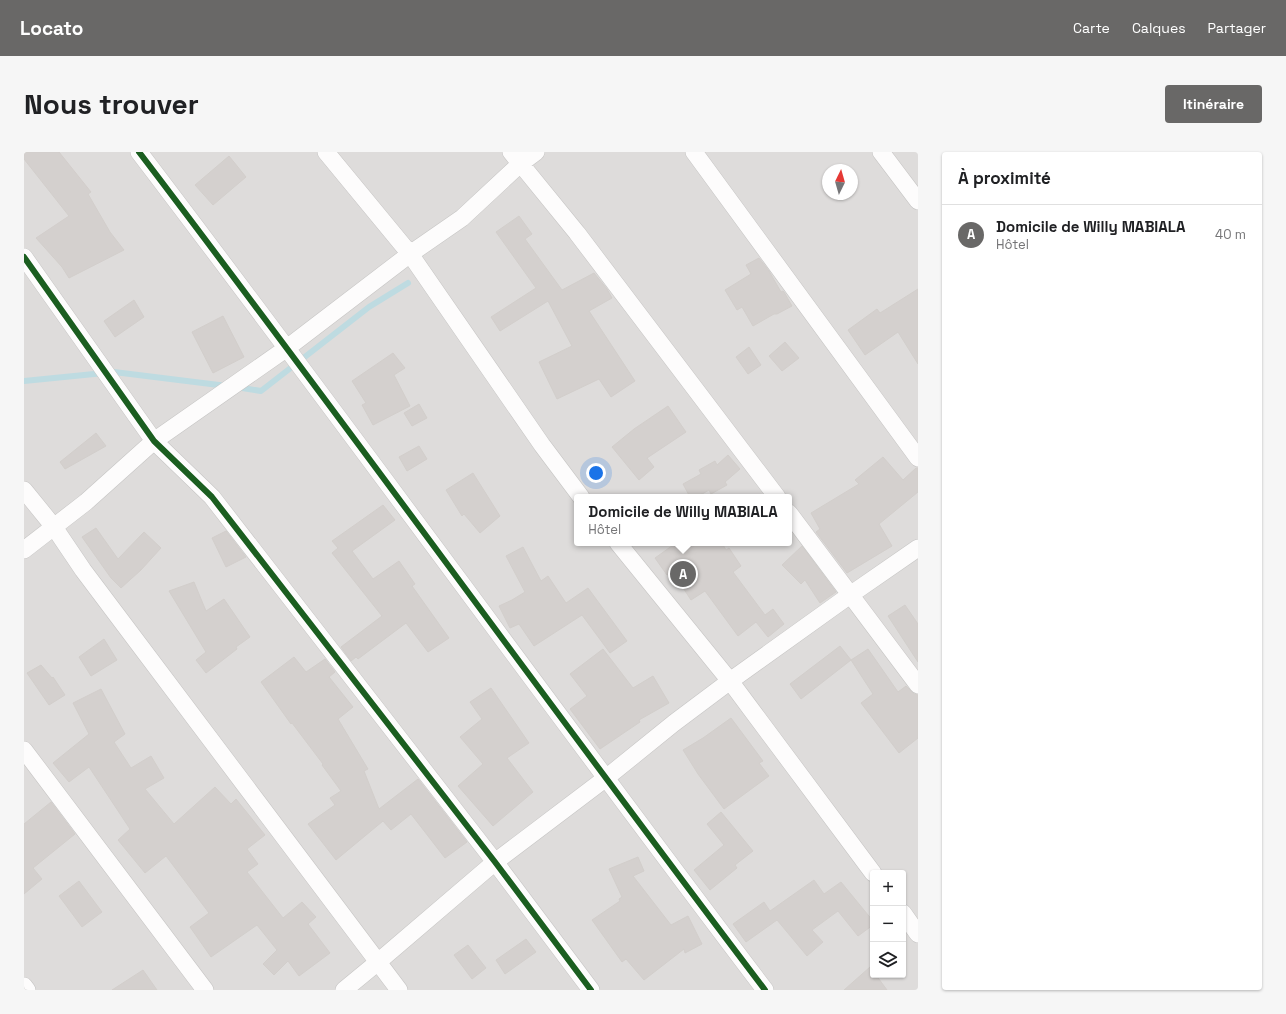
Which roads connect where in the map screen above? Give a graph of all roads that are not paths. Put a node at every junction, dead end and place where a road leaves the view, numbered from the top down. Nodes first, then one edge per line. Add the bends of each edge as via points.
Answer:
1 (139, 152) edge
2 (326, 152) edge
3 (536, 152) edge
4 (694, 152) edge
5 (881, 152) edge
6 (515, 158) edge
7 (918, 201) edge
8 (410, 254) junction
9 (24, 257) edge
10 (287, 348) junction
11 (154, 441) junction
12 (918, 458) edge
13 (24, 490) edge
14 (580, 494) edge
15 (775, 494) edge
16 (792, 517) edge
17 (54, 527) junction
18 (620, 546) edge
19 (918, 548) edge
20 (24, 550) edge
21 (850, 595) junction
22 (730, 681) junction
23 (918, 685) edge
24 (24, 750) edge
25 (606, 778) junction
26 (495, 862) junction
27 (871, 870) edge
28 (906, 917) edge
29 (918, 934) edge
30 (378, 962) junction
31 (24, 986) edge
32 (27, 990) edge
33 (205, 990) edge
34 (344, 990) edge
35 (399, 990) edge
36 (591, 990) edge
37 (765, 990) edge

1 - 10 street
2 - 8 street
3 - 6 street
4 - 12 street
5 - 7 street
6 - 8 street via 462,218
6 - 15 street via 577,233
8 - 10 street
8 - 14 street via 542,445
9 - 11 street
10 - 11 street
10 - 25 street
11 - 17 street
11 - 26 street via 212,497
13 - 17 street
16 - 21 street
17 - 20 street
17 - 30 street via 83,570
18 - 22 street
19 - 21 street
21 - 22 street
21 - 23 street
22 - 25 street
22 - 27 street
24 - 33 street
25 - 26 street
25 - 37 street
26 - 30 street
26 - 36 street
28 - 29 street
30 - 34 street
30 - 35 street
31 - 32 street

